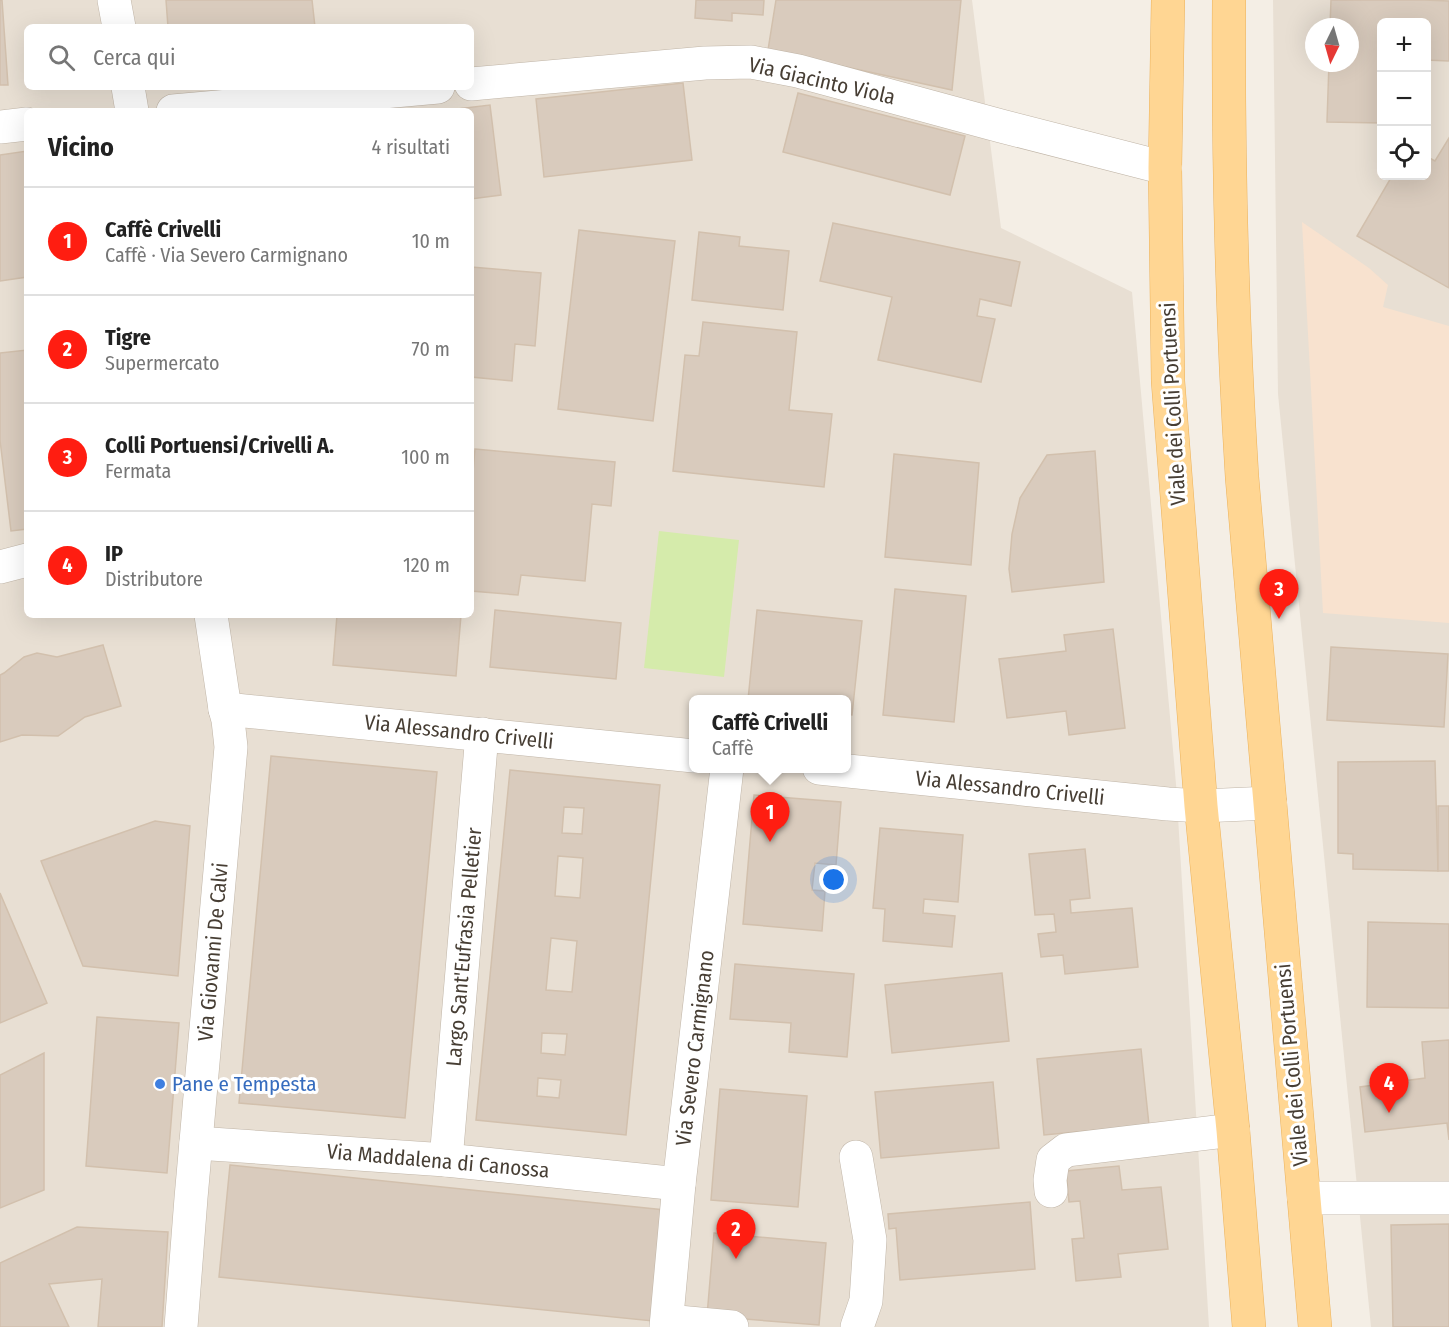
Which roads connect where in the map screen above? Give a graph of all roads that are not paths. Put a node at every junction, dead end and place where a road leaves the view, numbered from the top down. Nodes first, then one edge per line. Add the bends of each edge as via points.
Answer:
1 (114, 0) edge
2 (1168, 0) edge
3 (1229, 0) edge
4 (118, 24) edge
5 (474, 84) edge
6 (128, 90) edge
7 (405, 90) edge
8 (132, 108) edge
9 (206, 108) edge
10 (24, 124) edge
11 (0, 127) edge
12 (1166, 168) junction
13 (24, 561) edge
14 (0, 567) edge
15 (211, 618) edge
16 (225, 709) junction
17 (482, 734) junction
18 (689, 756) edge
19 (851, 771) edge
20 (726, 773) edge
21 (1270, 802) junction
22 (1202, 806) junction
23 (1233, 1130) junction
24 (196, 1143) junction
25 (856, 1157) dead end
26 (446, 1160) junction
27 (679, 1184) junction
28 (1051, 1191) dead end
29 (1304, 1198) junction
30 (1449, 1198) edge
31 (666, 1324) edge
32 (182, 1327) edge
33 (732, 1327) edge
34 (857, 1327) edge
35 (1250, 1327) edge
36 (1315, 1327) edge

1 - 4 street
2 - 12 main road, Viale dei Colli Portuensi
3 - 21 main road, Viale dei Colli Portuensi via 1236,380
5 - 12 street, Via Giacinto Viola via 752,62
6 - 8 street
7 - 9 street
10 - 11 street
12 - 22 main road, Viale dei Colli Portuensi via 1168,381
13 - 14 street
15 - 16 street, Via Giovanni De Calvi
16 - 17 street, Via Alessandro Crivelli
16 - 24 street, Via Giovanni De Calvi via 231,747
17 - 18 street, Via Alessandro Crivelli
17 - 26 street, Largo Sant'Eufrasia Pelletier
19 - 22 street, Via Alessandro Crivelli
20 - 27 street, Via Severo Carmignano
21 - 22 street
21 - 29 main road, Viale dei Colli Portuensi
22 - 23 main road, Viale dei Colli Portuensi
23 - 28 street via 1066,1150 1053,1160
23 - 35 main road, Viale dei Colli Portuensi
24 - 26 street, Via Maddalena di Canossa
24 - 32 street, Via Giovanni De Calvi
25 - 34 street via 870,1240 866,1301
26 - 27 street, Via Maddalena di Canossa
27 - 31 street, Via Severo Carmignano
29 - 30 street
29 - 36 main road, Viale dei Colli Portuensi
31 - 33 street

